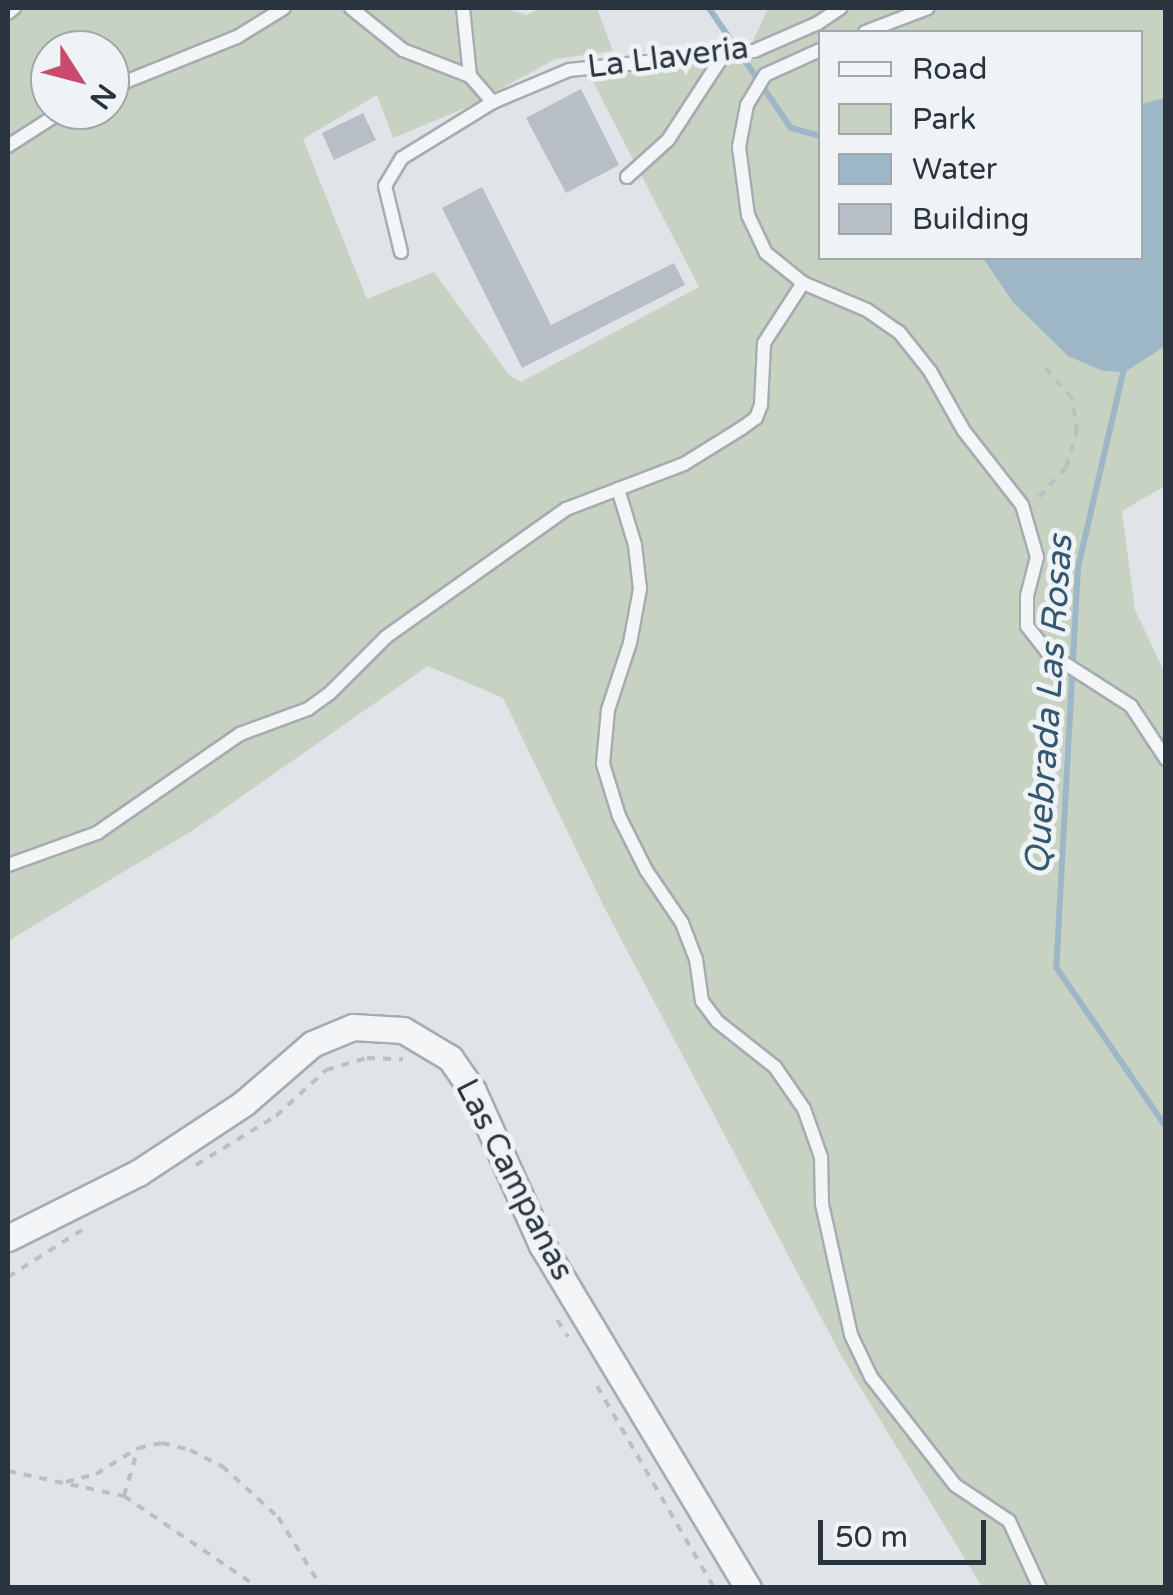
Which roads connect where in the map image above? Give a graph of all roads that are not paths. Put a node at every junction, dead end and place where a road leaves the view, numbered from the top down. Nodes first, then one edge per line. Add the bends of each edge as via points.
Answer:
1 (14, 8) edge
2 (284, 8) edge
3 (351, 8) edge
4 (464, 8) edge
5 (840, 8) edge
6 (928, 8) edge
7 (8, 13) edge
8 (870, 30) edge
9 (818, 51) edge
10 (724, 54) junction
11 (470, 76) junction
12 (130, 80) edge
13 (493, 102) junction
14 (33, 130) edge
15 (8, 146) edge
16 (627, 177) dead end
17 (401, 252) dead end
18 (803, 282) junction
19 (618, 489) junction
20 (1166, 759) edge
21 (8, 865) edge
22 (8, 1238) edge
23 (748, 1588) edge
24 (1040, 1588) edge

1 - 7 lane
2 - 12 lane via 237,37
3 - 11 lane via 403,50
4 - 11 lane
5 - 10 lane, La Llaveria via 754,51
6 - 8 lane
9 - 18 lane via 765,75 746,105 739,147 748,215 766,252
10 - 13 lane, La Llaveria via 569,70
10 - 16 lane via 668,140
11 - 13 lane
13 - 17 lane, La Llaveria via 402,158 384,186
14 - 15 lane
18 - 19 lane via 764,344 756,418 684,464
18 - 20 lane via 899,332 930,371 964,431 1022,506 1037,556 1027,626 1047,652 1131,706
19 - 21 lane via 566,509 386,637 308,709 240,734 97,833
19 - 24 lane via 640,589 606,728 603,764 619,816 682,923 702,1002 775,1068 804,1109 821,1157 822,1204 850,1334 870,1377 955,1485 1008,1521
22 - 23 street, Las Campanas via 138,1173 244,1103 312,1044 353,1026 404,1030 450,1058 473,1091 542,1245

